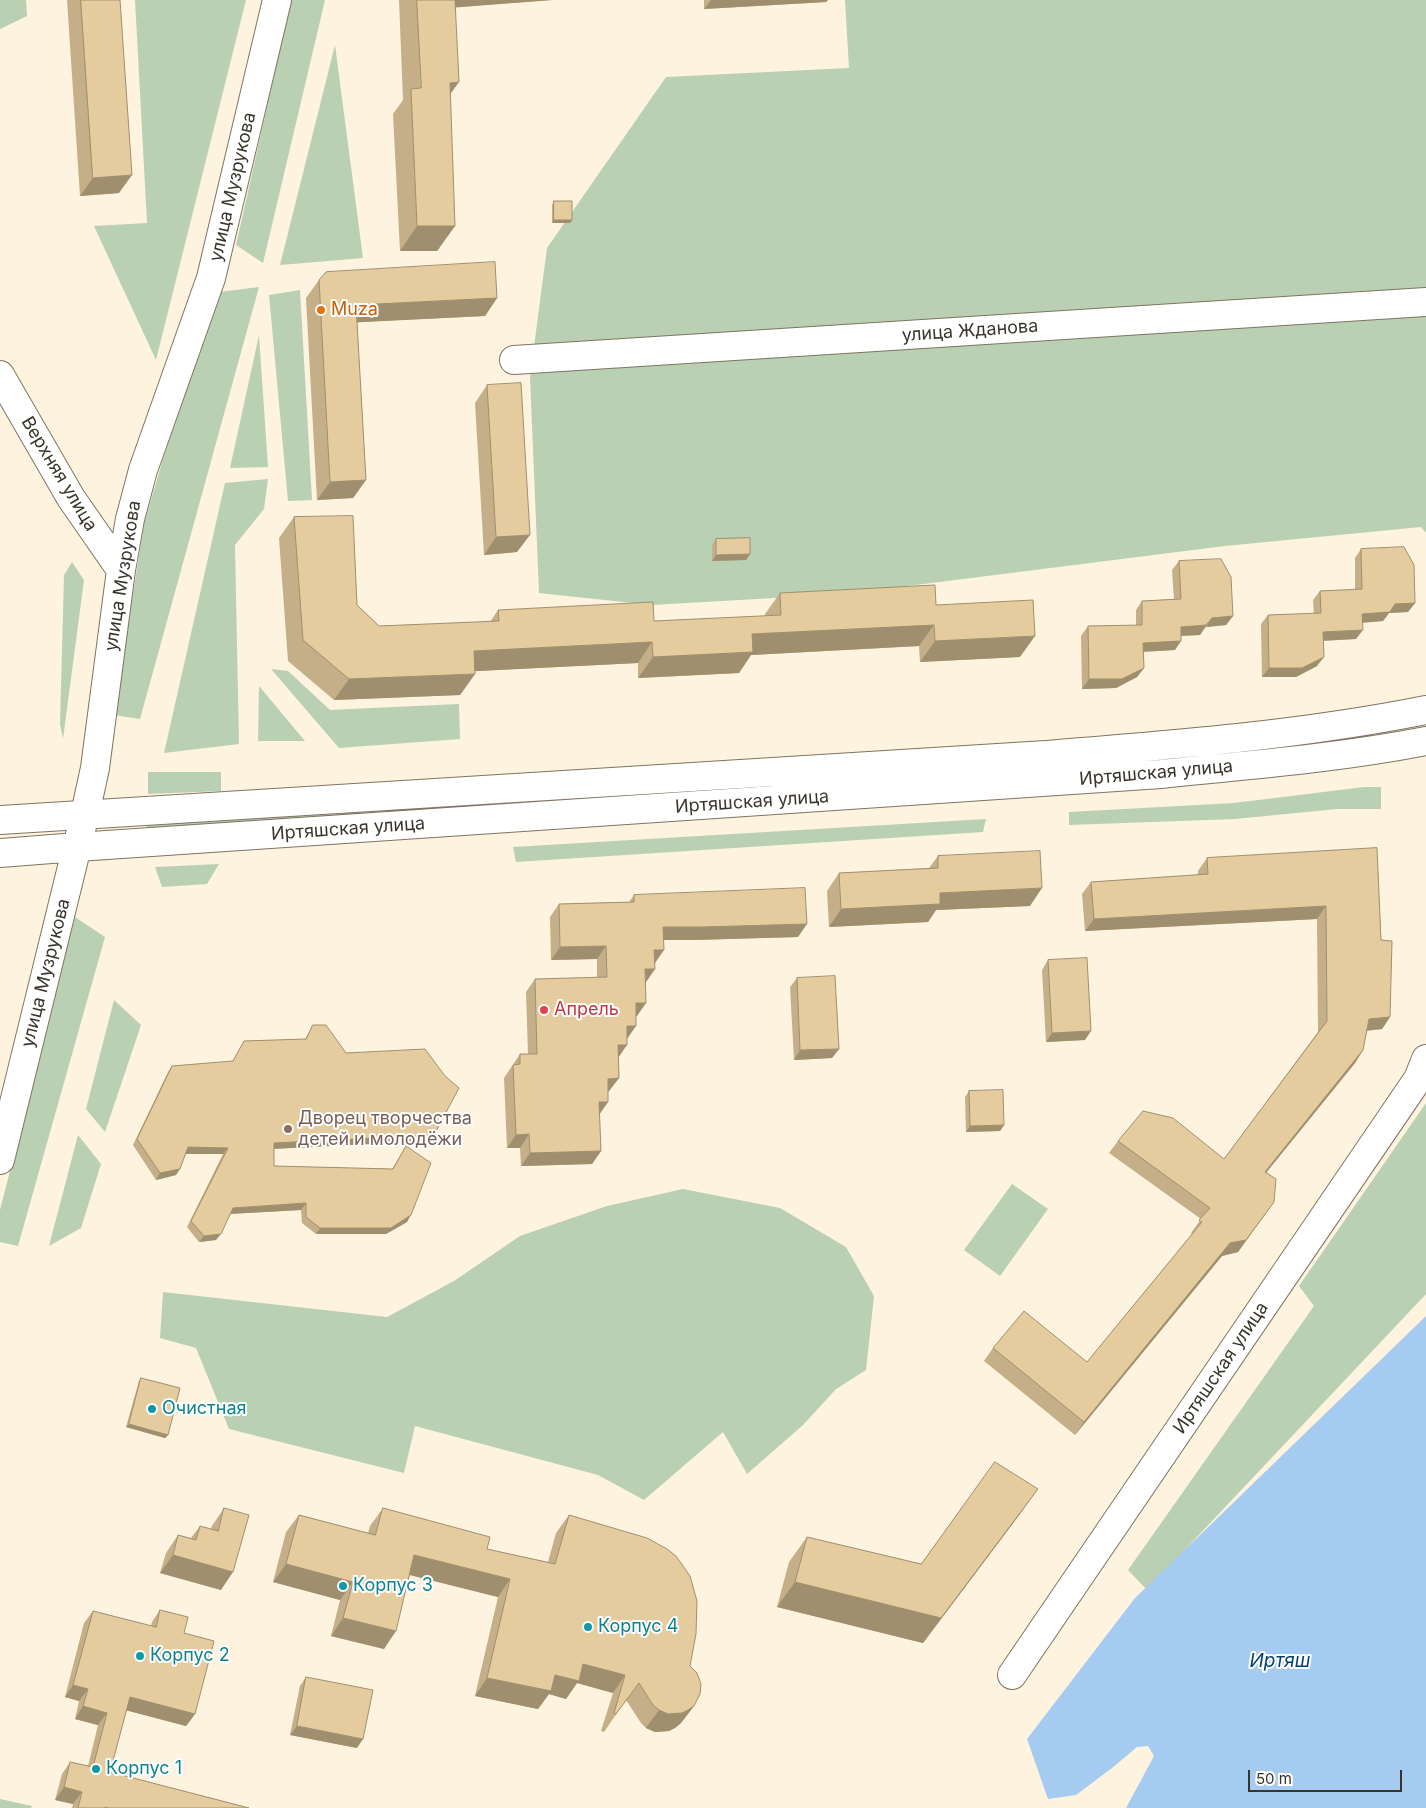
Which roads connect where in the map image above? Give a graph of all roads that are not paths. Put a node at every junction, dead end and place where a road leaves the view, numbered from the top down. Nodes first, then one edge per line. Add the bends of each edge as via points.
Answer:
1 (277, 0) edge
2 (1426, 302) edge
3 (514, 360) dead end
4 (0, 375) edge
5 (121, 570) junction
6 (1426, 710) edge
7 (1426, 741) edge
8 (1046, 755) junction
9 (1050, 782) junction
10 (476, 790) junction
11 (85, 814) junction
12 (0, 820) edge
13 (479, 820) junction
14 (77, 847) junction
15 (0, 853) edge
16 (1426, 1059) edge
17 (0, 1160) edge
18 (1012, 1675) dead end

1 - 5 street, улица Музрукова via 211,278 143,470
2 - 3 street, улица Жданова
4 - 5 street, Верхняя улица via 71,498
5 - 11 street, улица Музрукова via 95,768
6 - 8 street, Иртяшская улица via 1287,733
7 - 9 street, Иртяшская улица via 1285,761
8 - 9 street
8 - 10 street, Иртяшская улица
9 - 13 street, Иртяшская улица
10 - 11 street, Иртяшская улица
10 - 13 street
11 - 12 street, Иртяшская улица
11 - 14 street, улица Музрукова
13 - 14 street, Иртяшская улица
14 - 15 street, Иртяшская улица
14 - 17 street, улица Музрукова
16 - 18 street, Иртяшская улица via 1418,1079

